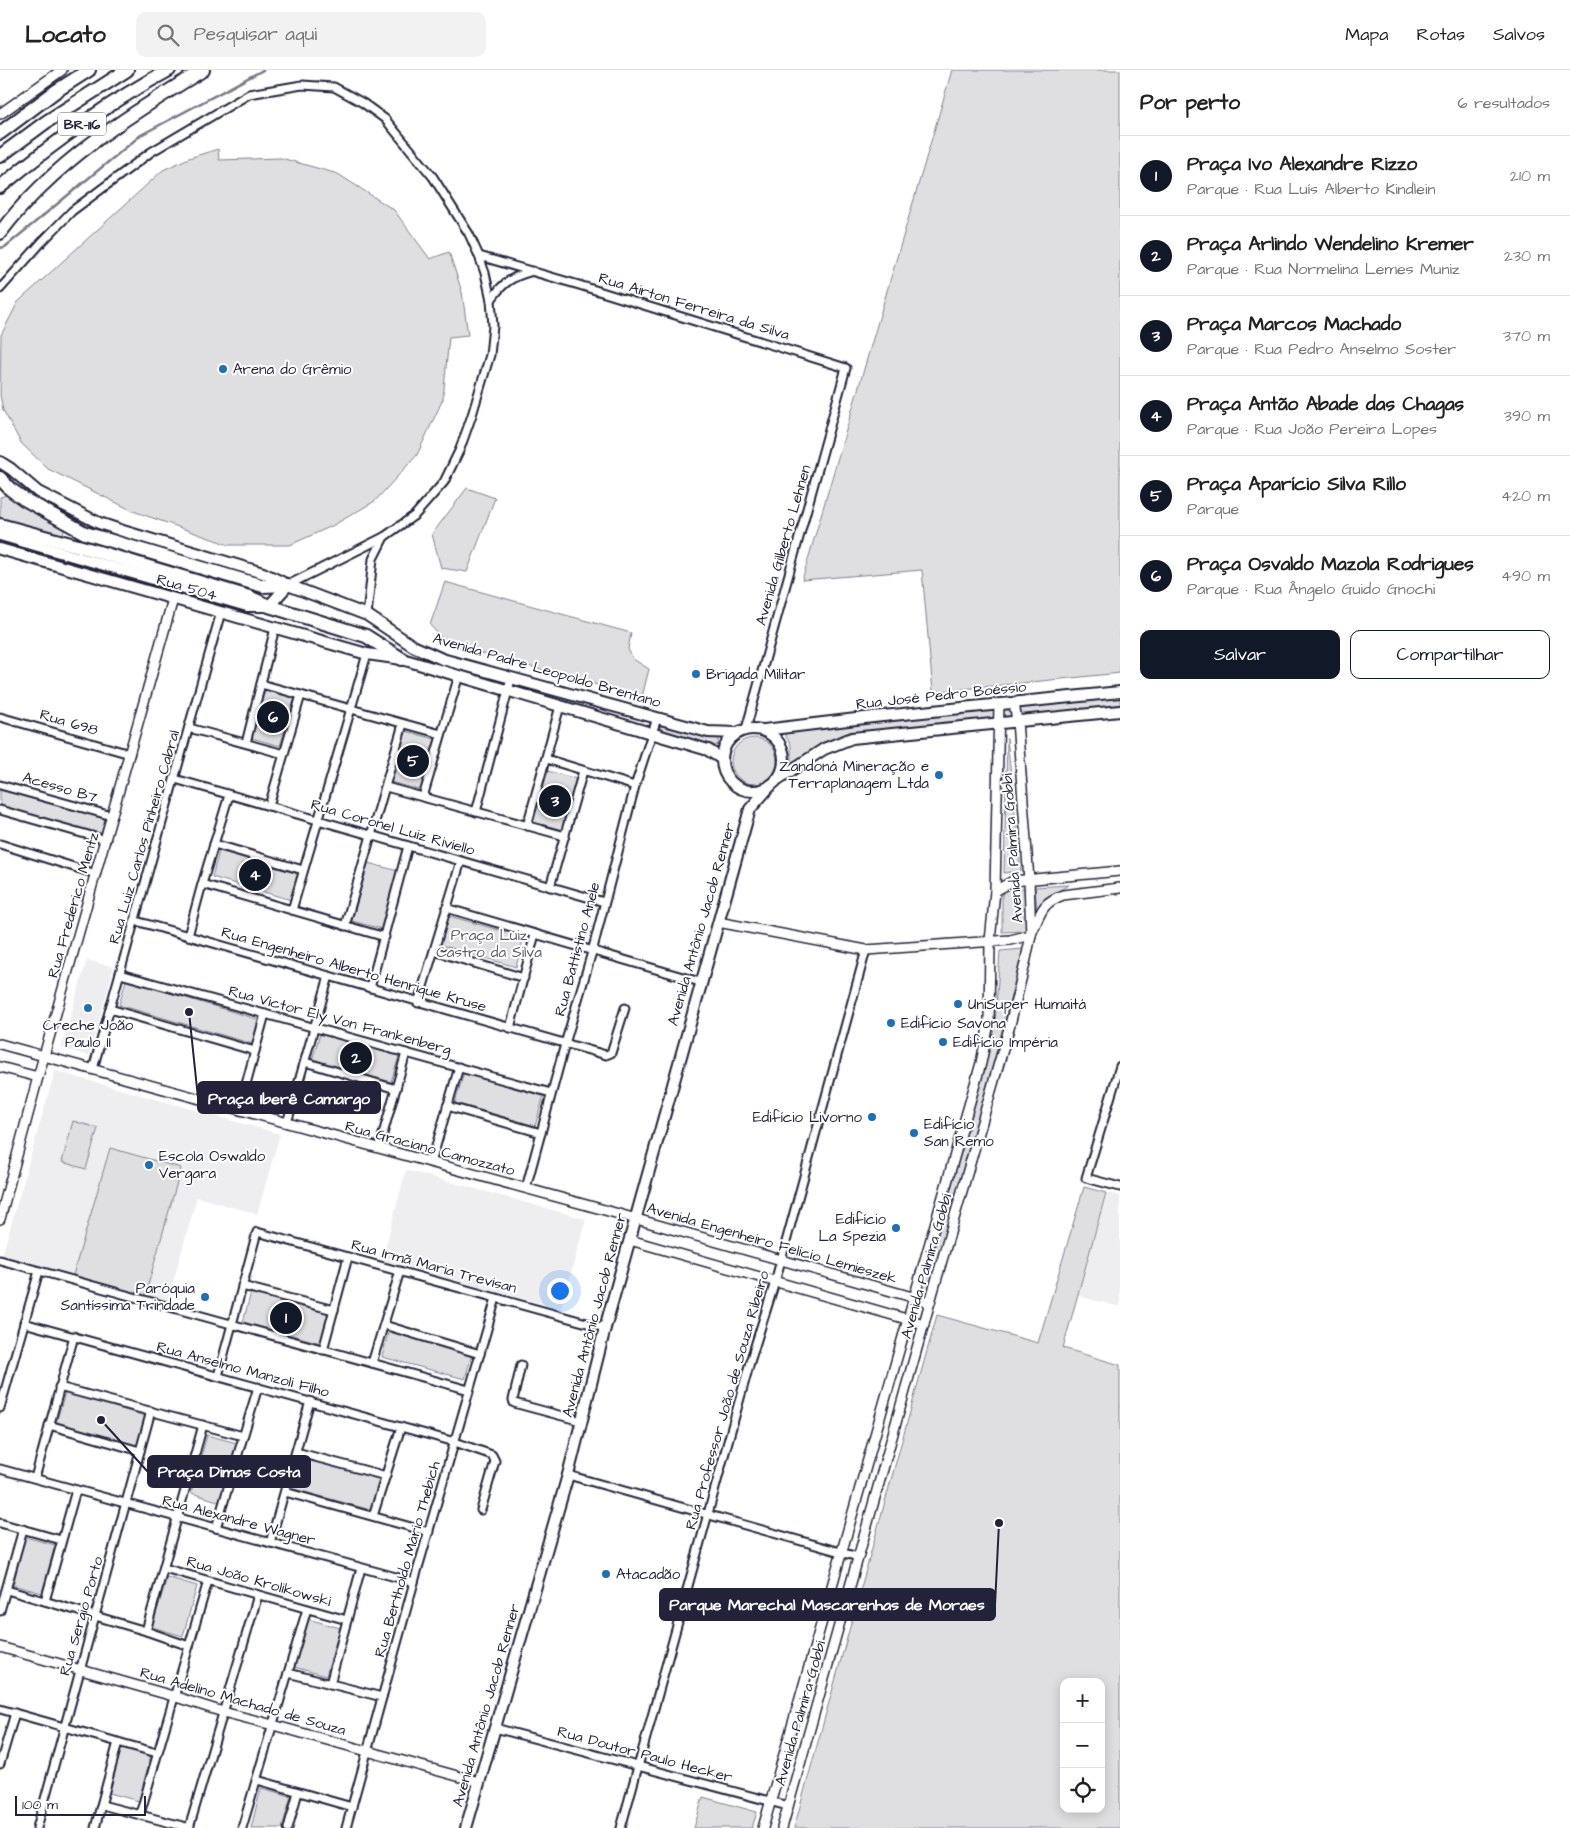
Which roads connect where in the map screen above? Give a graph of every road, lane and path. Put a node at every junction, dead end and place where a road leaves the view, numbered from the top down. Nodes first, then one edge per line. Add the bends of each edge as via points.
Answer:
1 (62, 70) edge
2 (88, 70) edge
3 (127, 70) edge
4 (170, 70) edge
5 (203, 70) edge
6 (0, 114) edge
7 (0, 133) edge
8 (0, 156) edge
9 (0, 187) edge
10 (0, 233) edge
11 (479, 256) junction
12 (534, 271) junction
13 (0, 289) edge
14 (491, 300) junction
15 (846, 368) joint
16 (0, 462) edge
17 (11, 470) junction
18 (0, 478) edge
19 (0, 525) edge
20 (0, 536) edge
21 (384, 537) junction
22 (0, 549) edge
23 (288, 585) junction
24 (197, 592) junction
25 (173, 599) junction
26 (269, 606) junction
27 (221, 612) junction
28 (368, 615) junction
29 (275, 628) junction
30 (367, 654) junction
31 (402, 658) junction
32 (442, 659) junction
33 (438, 670) junction
34 (459, 675) junction
35 (511, 679) junction
36 (261, 684) junction
37 (508, 690) junction
38 (1120, 692) edge
39 (301, 696) junction
40 (1014, 703) junction
41 (999, 704) junction
42 (560, 706) junction
43 (351, 709) junction
44 (626, 710) junction
45 (1120, 710) edge
46 (0, 717) edge
47 (657, 718) junction
48 (1017, 721) junction
49 (999, 723) junction
50 (403, 724) junction
51 (622, 724) junction
52 (189, 728) junction
53 (764, 730) junction
54 (742, 731) junction
55 (651, 733) junction
56 (441, 734) junction
57 (246, 743) junction
58 (130, 754) junction
59 (284, 754) junction
60 (546, 759) junction
61 (722, 759) junction
62 (583, 771) junction
63 (175, 779) junction
64 (774, 782) junction
65 (0, 785) edge
66 (635, 786) junction
67 (386, 787) junction
68 (743, 789) junction
69 (229, 795) junction
70 (423, 797) junction
71 (269, 806) junction
72 (750, 809) junction
73 (0, 810) edge
74 (476, 812) junction
75 (112, 816) junction
76 (319, 820) junction
77 (527, 826) junction
78 (372, 836) junction
79 (565, 836) junction
80 (106, 840) junction
81 (0, 844) edge
82 (214, 844) junction
83 (408, 846) junction
84 (461, 861) junction
85 (303, 870) junction
86 (1120, 871) edge
87 (96, 874) junction
88 (1029, 880) junction
89 (202, 884) junction
90 (550, 887) junction
91 (1120, 888) edge
92 (995, 891) junction
93 (604, 902) junction
94 (446, 908) junction
95 (292, 910) junction
96 (136, 921) junction
97 (718, 922) junction
98 (345, 926) junction
99 (535, 934) junction
100 (1031, 935) junction
101 (188, 936) junction
102 (385, 937) junction
103 (990, 941) junction
104 (866, 950) junction
105 (434, 951) junction
106 (592, 952) junction
107 (120, 974) junction
108 (329, 976) junction
109 (524, 978) junction
110 (700, 982) junction
111 (370, 988) junction
112 (418, 1003) junction
113 (625, 1008) dead end
114 (110, 1009) junction
115 (265, 1014) junction
116 (315, 1028) junction
117 (510, 1028) junction
118 (0, 1044) edge
119 (565, 1044) junction
120 (254, 1051) junction
121 (406, 1053) junction
122 (44, 1056) junction
123 (305, 1062) junction
124 (1120, 1066) edge
125 (0, 1067) edge
126 (459, 1068) junction
127 (93, 1069) junction
128 (38, 1077) junction
129 (396, 1089) junction
130 (552, 1093) junction
131 (448, 1106) junction
132 (239, 1110) junction
133 (287, 1123) junction
134 (542, 1133) junction
135 (379, 1148) junction
136 (430, 1162) junction
137 (1120, 1187) edge
138 (526, 1188) junction
139 (0, 1219) edge
140 (635, 1219) junction
141 (630, 1240) junction
142 (348, 1257) junction
143 (0, 1260) edge
144 (781, 1260) junction
145 (39, 1271) junction
146 (400, 1271) junction
147 (775, 1282) junction
148 (242, 1286) junction
149 (496, 1298) junction
150 (915, 1298) junction
151 (930, 1302) junction
152 (334, 1310) junction
153 (909, 1320) junction
154 (24, 1323) junction
155 (232, 1324) junction
156 (924, 1324) junction
157 (384, 1325) junction
158 (605, 1328) junction
159 (74, 1336) junction
160 (323, 1350) junction
161 (480, 1354) junction
162 (372, 1363) junction
163 (521, 1365) dead end
164 (218, 1376) junction
165 (59, 1386) junction
166 (258, 1387) junction
167 (469, 1390) junction
168 (310, 1401) junction
169 (0, 1408) edge
170 (151, 1411) junction
171 (581, 1421) junction
172 (49, 1425) junction
173 (203, 1425) junction
174 (402, 1427) junction
175 (243, 1436) junction
176 (455, 1442) junction
177 (140, 1451) junction
178 (296, 1452) junction
179 (0, 1469) edge
180 (568, 1475) junction
181 (386, 1476) junction
182 (35, 1478) junction
183 (76, 1490) junction
184 (285, 1492) junction
185 (126, 1504) junction
186 (481, 1510) dead end
187 (708, 1515) junction
188 (374, 1516) junction
189 (178, 1518) junction
190 (0, 1523) edge
191 (216, 1528) junction
192 (23, 1529) junction
193 (429, 1532) junction
194 (61, 1540) junction
195 (270, 1543) junction
196 (841, 1552) junction
197 (858, 1557) junction
198 (164, 1568) junction
199 (361, 1568) junction
200 (208, 1581) junction
201 (414, 1582) junction
202 (6, 1590) junction
203 (258, 1595) junction
204 (45, 1601) junction
205 (307, 1609) junction
206 (0, 1611) edge
207 (96, 1617) junction
208 (347, 1620) junction
209 (146, 1631) junction
210 (189, 1646) junction
211 (0, 1647) edge
212 (80, 1669) junction
213 (288, 1673) junction
214 (330, 1684) junction
215 (173, 1696) junction
216 (382, 1697) junction
217 (0, 1709) edge
218 (223, 1712) junction
219 (15, 1714) junction
220 (273, 1725) junction
221 (64, 1727) junction
222 (495, 1728) junction
223 (118, 1742) junction
224 (367, 1751) junction
225 (157, 1753) junction
226 (0, 1764) edge
227 (638, 1766) junction
228 (257, 1780) junction
229 (479, 1782) junction
230 (298, 1792) junction
231 (771, 1802) junction
232 (102, 1805) junction
233 (788, 1806) junction
234 (352, 1807) junction
235 (140, 1814) junction
236 (36, 1828) edge
237 (95, 1828) edge
238 (190, 1828) edge
239 (242, 1828) edge
240 (288, 1828) edge
241 (346, 1828) edge
242 (466, 1828) edge
243 (621, 1828) edge
244 (764, 1828) edge
245 (782, 1828) edge

1 - 6 street
2 - 7 highway
3 - 8 highway, BR-116
4 - 9 highway, BR-116 via 99,112
5 - 10 highway via 71,160 39,188
11 - 12 street, Rua Airton Ferreira da Silva
11 - 13 street via 433,177 385,119 334,87 302,85 250,94 151,152 72,211
11 - 14 street
12 - 14 street via 504,283
12 - 15 street, Rua Airton Ferreira da Silva
14 - 21 street via 490,355 460,449 444,482 415,515
15 - 54 street, Avenida Gilberto Lehnen
16 - 17 main road, Avenida Padre Leopoldo Brentano
17 - 18 main road
17 - 23 main road, Avenida Padre Leopoldo Brentano via 38,492 100,523 263,573
18 - 23 highway via 30,502 85,533 262,586
19 - 26 highway via 250,597
20 - 24 main road
21 - 23 street
21 - 28 street via 373,560
22 - 25 main road, Rua 504
23 - 26 main road
23 - 28 main road, Avenida Padre Leopoldo Brentano
24 - 25 main road
24 - 26 main road via 247,606
25 - 27 main road, Rua 504
25 - 58 street, Rua Frederico Mentz
26 - 31 highway via 366,636
27 - 29 main road, Rua 504
27 - 52 street, Rua Luiz Carlos Pinheiro Cabral
28 - 32 main road, Avenida Padre Leopoldo Brentano via 413,646
29 - 30 main road, Rua 504
29 - 36 street
30 - 31 main road, Avenida Padre Leopoldo Brentano
30 - 43 street
31 - 33 main road, Avenida Padre Leopoldo Brentano
32 - 33 main road
32 - 35 main road, Avenida Padre Leopoldo Brentano
33 - 34 main road, Avenida Padre Leopoldo Brentano
34 - 37 main road, Avenida Padre Leopoldo Brentano
34 - 56 street
35 - 37 street
35 - 44 main road, Avenida Padre Leopoldo Brentano
36 - 39 street
36 - 57 street
37 - 42 main road, Avenida Padre Leopoldo Brentano
37 - 74 street
38 - 40 main road, Rua José Pedro Boéssio
39 - 43 street
39 - 59 street
40 - 41 main road, Rua José Pedro Boéssio
40 - 48 street, Avenida Palmira Gobbi
41 - 49 street, Avenida Palmira Gobbi
41 - 53 main road, Rua José Pedro Boéssio
42 - 51 main road, Avenida Padre Leopoldo Brentano
42 - 60 street
43 - 50 street
43 - 76 street
44 - 47 main road, Avenida Padre Leopoldo Brentano
44 - 51 main road
45 - 48 main road
46 - 58 street, Rua 698
47 - 54 main road, Avenida Padre Leopoldo Brentano via 708,732
47 - 55 street, Rua Battistino Anele
48 - 49 main road
48 - 88 street, Avenida Palmira Gobbi
49 - 64 main road via 852,738 824,749
49 - 92 street, Avenida Palmira Gobbi
50 - 56 street
50 - 67 street
51 - 55 main road, Avenida Padre Leopoldo Brentano
52 - 57 street
52 - 63 street, Rua Luiz Carlos Pinheiro Cabral
53 - 54 main road
53 - 64 main road via 773,735 783,751 782,770
54 - 61 main road via 725,746
55 - 61 main road, Avenida Padre Leopoldo Brentano via 708,750
55 - 66 street, Rua Battistino Anele
56 - 70 street
57 - 59 street
58 - 75 street, Rua Frederico Mentz
59 - 71 street
60 - 62 street
60 - 77 street
61 - 68 main road via 726,776
62 - 66 street
62 - 79 street
63 - 69 street, Rua Coronel Luiz Riviello
63 - 96 street, Rua Luiz Carlos Pinheiro Cabral
64 - 68 main road via 754,791
64 - 72 main road, Avenida Antônio Jacob Renner
65 - 75 street, Acesso B7
66 - 93 street, Rua Battistino Anele
67 - 70 street
67 - 78 street
68 - 72 main road, Avenida Antônio Jacob Renner
69 - 71 street, Rua Coronel Luiz Riviello
69 - 82 street
70 - 74 street
71 - 76 street, Rua Coronel Luiz Riviello
72 - 97 main road, Avenida Antônio Jacob Renner
73 - 80 street
74 - 77 street
75 - 80 street, Rua Frederico Mentz
76 - 78 street, Rua Coronel Luiz Riviello
76 - 85 street
77 - 79 street
78 - 83 street, Rua Coronel Luiz Riviello
78 - 98 street
79 - 90 street
80 - 87 street, Rua Frederico Mentz
81 - 87 street
82 - 85 street
82 - 89 street
83 - 84 street, Rua Coronel Luiz Riviello
83 - 102 street
84 - 90 street, Rua Coronel Luiz Riviello
84 - 94 street
85 - 95 street
86 - 88 street
87 - 122 street, Rua Frederico Mentz
88 - 92 street via 1013,882
88 - 100 street, Avenida Palmira Gobbi
89 - 95 street
89 - 101 street
90 - 93 street, Rua Coronel Luiz Riviello
91 - 100 street via 1054,898 1046,903
92 - 103 street, Avenida Palmira Gobbi
93 - 106 street, Rua Battistino Anele
94 - 99 street
94 - 105 street
95 - 98 street
96 - 101 street, Rua Engenheiro Alberto Henrique Kruse
96 - 107 street, Rua Luiz Carlos Pinheiro Cabral
97 - 104 street
97 - 110 main road, Avenida Antônio Jacob Renner
98 - 102 street
99 - 106 street
99 - 109 street
100 - 103 street
100 - 151 street, Avenida Palmira Gobbi via 1010,1025
101 - 108 street, Rua Engenheiro Alberto Henrique Kruse
102 - 111 street
103 - 104 street
103 - 150 street, Avenida Palmira Gobbi via 989,1023 981,1063
104 - 144 street, Rua Professor João de Souza Ribeiro
105 - 109 street
105 - 112 street
106 - 110 street
106 - 119 street, Rua Battistino Anele
107 - 114 street, Rua Luiz Carlos Pinheiro Cabral
107 - 115 street, Rua Victor Ely Von Frankenberg
108 - 111 street, Rua Engenheiro Alberto Henrique Kruse
108 - 116 street
109 - 117 street
110 - 140 main road, Avenida Antônio Jacob Renner
111 - 112 street, Rua Engenheiro Alberto Henrique Kruse
112 - 117 street, Rua Engenheiro Alberto Henrique Kruse
113 - 119 street, Rua Engenheiro Alberto Henrique Kruse via 610,1054
114 - 120 street
114 - 127 street, Rua Luiz Carlos Pinheiro Cabral
115 - 116 street, Rua Victor Ely Von Frankenberg
115 - 120 street
116 - 121 street, Rua Victor Ely Von Frankenberg
116 - 123 street
117 - 119 street, Rua Engenheiro Alberto Henrique Kruse
118 - 122 street, Rua Graciano Camozzato
119 - 130 street, Rua Battistino Anele
120 - 132 street
121 - 126 street, Rua Victor Ely Von Frankenberg
121 - 129 street
122 - 127 street, Rua Graciano Camozzato
122 - 128 street, Rua Frederico Mentz
123 - 129 street
123 - 133 street
124 - 137 street via 1086,1178
125 - 128 street
126 - 130 street, Rua Victor Ely Von Frankenberg
126 - 131 street
127 - 132 street, Rua Graciano Camozzato
128 - 139 street, Rua Frederico Mentz
129 - 135 street
130 - 134 street, Rua Battistino Anele
131 - 134 street
131 - 136 street
132 - 133 street, Rua Graciano Camozzato
133 - 135 street, Rua Graciano Camozzato
134 - 138 street, Rua Battistino Anele
135 - 136 street, Rua Graciano Camozzato
136 - 138 street, Rua Graciano Camozzato
138 - 140 street, Rua Graciano Camozzato
140 - 141 main road, Avenida Antônio Jacob Renner
140 - 144 street, Avenida Engenheiro Felício Lemieszek
141 - 147 street
141 - 158 main road, Avenida Antônio Jacob Renner
142 - 146 street, Rua Irmã Maria Trevisan
142 - 148 street, Rua Irmã Maria Trevisan via 257,1232
142 - 152 street
143 - 145 street
144 - 147 street, Rua Professor João de Souza Ribeiro
144 - 150 street, Avenida Engenheiro Felício Lemieszek
145 - 154 street
145 - 155 street
146 - 149 street, Rua Irmã Maria Trevisan
146 - 157 street
147 - 153 street
147 - 187 street, Rua Professor João de Souza Ribeiro
148 - 152 street
148 - 155 street
149 - 158 street, Rua Irmã Maria Trevisan
149 - 161 street, Rua Bertholdo Mário Thebich
150 - 151 street, Avenida Engenheiro Felício Lemieszek
150 - 153 street, Avenida Palmira Gobbi
151 - 156 street, Avenida Palmira Gobbi
152 - 160 street
153 - 156 street
153 - 196 street, Avenida Palmira Gobbi
154 - 159 street, Rua Anselmo Manzoli Filho
154 - 169 street
155 - 160 street
155 - 164 street
156 - 197 street, Avenida Palmira Gobbi
157 - 161 street
157 - 162 street
158 - 171 main road, Avenida Antônio Jacob Renner
159 - 164 street, Rua Anselmo Manzoli Filho
159 - 165 street
160 - 162 street
161 - 167 street, Rua Bertholdo Mário Thebich
162 - 167 street
163 - 171 street via 514,1403
164 - 166 street, Rua Anselmo Manzoli Filho
165 - 170 street
165 - 172 street
166 - 168 street, Rua Anselmo Manzoli Filho
166 - 175 street
167 - 176 street, Rua Bertholdo Mário Thebich
168 - 174 street, Rua Anselmo Manzoli Filho
168 - 178 street
170 - 173 street
170 - 177 street, Rua Sergio Porto
171 - 180 main road, Avenida Antônio Jacob Renner
172 - 177 street
172 - 182 street
173 - 175 street
173 - 189 street
174 - 176 street, Rua Anselmo Manzoli Filho
174 - 181 street
175 - 191 street
176 - 186 street, Rua Anselmo Manzoli Filho via 494,1457
176 - 193 street, Rua Bertholdo Mário Thebich
177 - 185 street, Rua Sergio Porto
178 - 181 street
178 - 184 street
179 - 182 street, Rua Alexandre Wagner
180 - 187 street
180 - 222 main road, Avenida Antônio Jacob Renner
181 - 188 street
182 - 183 street, Rua Alexandre Wagner
183 - 185 street, Rua Alexandre Wagner
183 - 194 street
184 - 188 street
184 - 195 street
185 - 189 street, Rua Alexandre Wagner
185 - 207 street, Rua Sergio Porto
187 - 196 street
187 - 227 street, Rua Professor João de Souza Ribeiro
188 - 193 street
189 - 191 street, Rua Alexandre Wagner
189 - 198 street
190 - 192 street
191 - 195 street, Rua Alexandre Wagner
192 - 194 street
192 - 202 street
193 - 201 street, Rua Bertholdo Mário Thebich
194 - 204 street
195 - 199 street, Rua Alexandre Wagner
196 - 197 street
196 - 231 street, Avenida Palmira Gobbi
197 - 233 street, Avenida Palmira Gobbi
198 - 200 street, Rua João Krolikowski
198 - 209 street
199 - 201 street, Rua Alexandre Wagner
199 - 208 street
200 - 203 street, Rua João Krolikowski
200 - 210 street
201 - 216 street, Rua Bertholdo Mário Thebich
202 - 204 street
202 - 206 street
203 - 205 street, Rua João Krolikowski
203 - 218 street
204 - 207 street
205 - 208 street, Rua João Krolikowski
205 - 213 street
207 - 209 street
207 - 212 street, Rua Sergio Porto
208 - 214 street
209 - 210 street
210 - 215 street
211 - 212 street, Rua Adelino Machado de Souza
212 - 215 street, Rua Adelino Machado de Souza
212 - 221 street, Rua Sergio Porto
213 - 214 street
213 - 220 street
214 - 216 street
215 - 218 street, Rua Adelino Machado de Souza
215 - 225 street
216 - 224 street, Rua Bertholdo Mário Thebich
217 - 219 street
218 - 220 street, Rua Adelino Machado de Souza
218 - 238 street
219 - 221 street
219 - 226 street
220 - 224 street, Rua Adelino Machado de Souza
220 - 228 street
221 - 223 street
221 - 236 street, Rua Sergio Porto
222 - 227 street, Rua Doutor Paulo Hecker
222 - 229 main road, Avenida Antônio Jacob Renner
223 - 225 street
223 - 232 street
224 - 229 street, Rua Adelino Machado de Souza
224 - 234 street, Rua Bertholdo Mário Thebich
225 - 235 street
227 - 231 street, Rua Doutor Paulo Hecker
227 - 243 street, Rua Professor João de Souza Ribeiro
228 - 230 street
228 - 239 street
229 - 242 main road, Avenida Antônio Jacob Renner
230 - 234 street
230 - 240 street
231 - 233 street, Rua Doutor Paulo Hecker
231 - 244 street, Avenida Palmira Gobbi
232 - 235 street
232 - 237 street
233 - 245 street, Avenida Palmira Gobbi
234 - 241 street, Rua Bertholdo Mário Thebich
235 - 238 street

